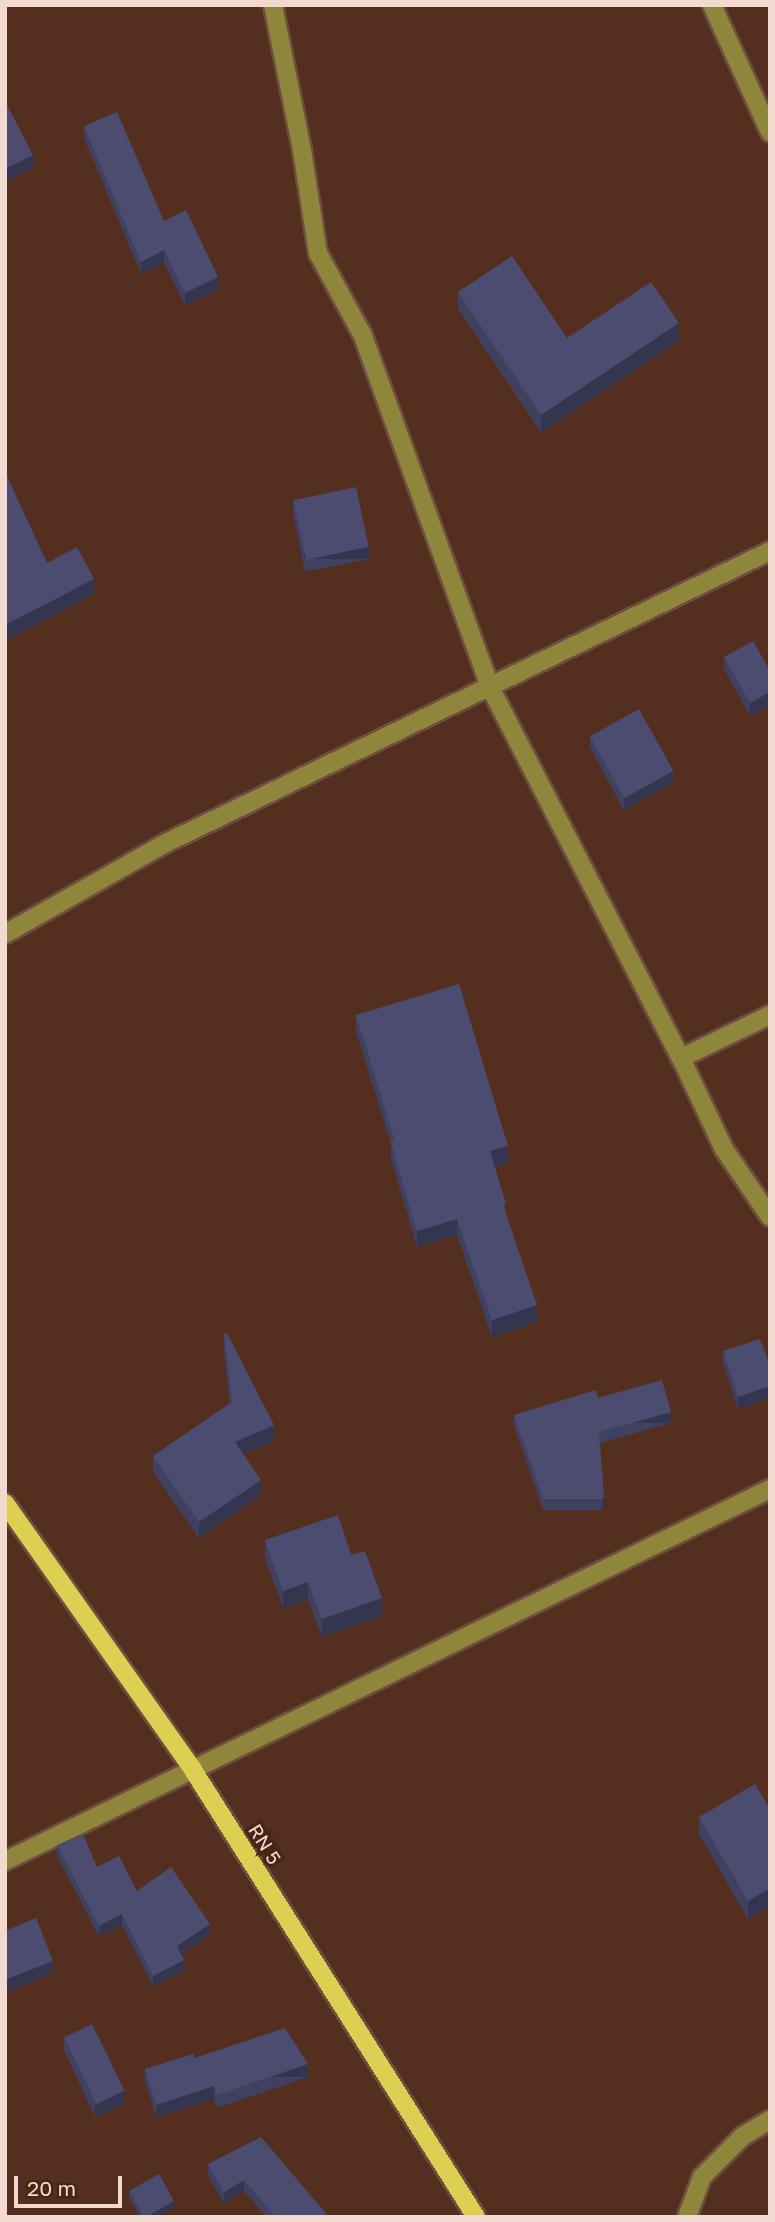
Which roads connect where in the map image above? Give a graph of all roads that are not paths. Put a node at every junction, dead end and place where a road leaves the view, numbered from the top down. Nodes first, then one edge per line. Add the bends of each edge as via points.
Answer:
1 (273, 5) edge
2 (712, 5) edge
3 (770, 132) edge
4 (770, 551) edge
5 (489, 685) junction
6 (5, 934) edge
7 (770, 1015) edge
8 (681, 1058) junction
9 (770, 1217) edge
10 (770, 1489) edge
11 (5, 1503) edge
12 (193, 1770) junction
13 (5, 1861) edge
14 (770, 2120) edge
15 (476, 2217) edge
16 (687, 2217) edge

1 - 5 street via 318,253 363,336
2 - 3 street
4 - 5 street
5 - 6 street via 166,842
5 - 8 street
7 - 8 street
8 - 9 street via 724,1149
10 - 12 street
11 - 12 main road, RN 5 / RN 5
12 - 13 street
12 - 15 main road, RN 5 / RN 5
14 - 16 street via 743,2136 702,2177

